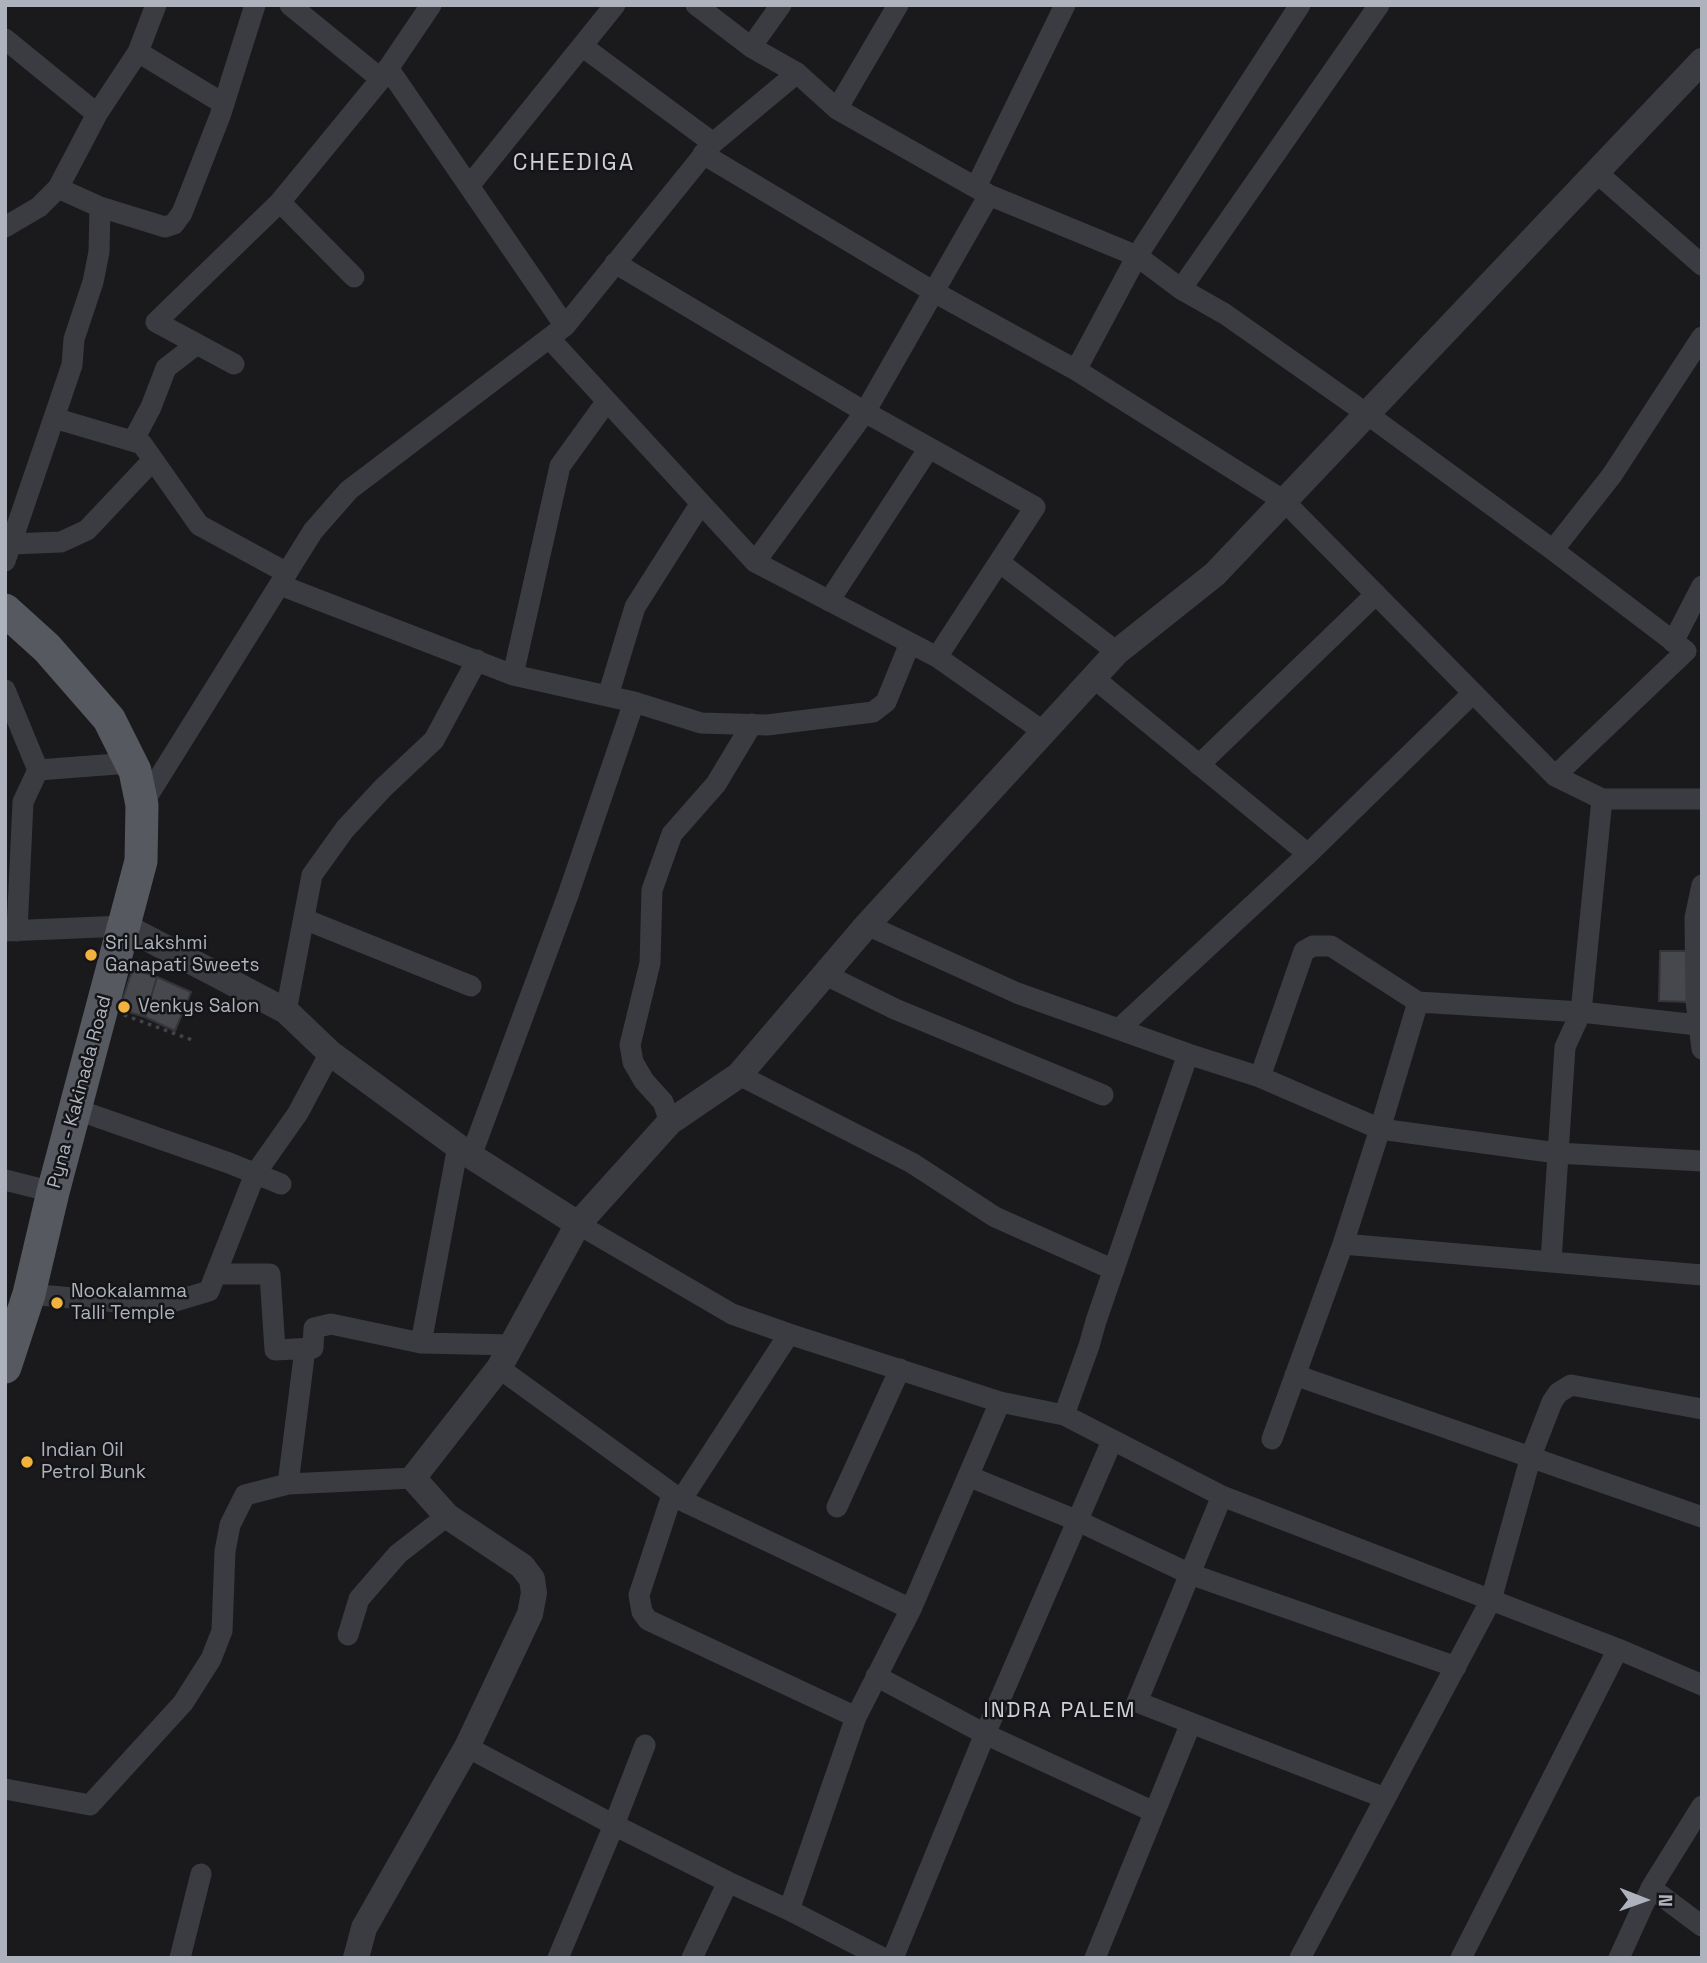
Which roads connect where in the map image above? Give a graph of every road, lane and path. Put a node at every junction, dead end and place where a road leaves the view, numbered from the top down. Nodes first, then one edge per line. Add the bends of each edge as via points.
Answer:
1 (156, 5) edge
2 (255, 5) edge
3 (431, 5) edge
4 (615, 5) edge
5 (696, 5) edge
6 (781, 5) edge
7 (898, 5) edge
8 (1065, 5) edge
9 (1300, 5) edge
10 (1379, 5) edge
11 (300, 8) edge
12 (5, 39) edge
13 (582, 46) junction
14 (751, 47) junction
15 (138, 52) junction
16 (1702, 61) edge
17 (385, 73) junction
18 (797, 73) junction
19 (224, 104) junction
20 (837, 109) junction
21 (97, 114) junction
22 (708, 148) junction
23 (1597, 172) junction
24 (469, 186) junction
25 (58, 188) junction
26 (983, 191) junction
27 (280, 202) junction
28 (100, 207) junction
29 (5, 227) edge
30 (1137, 256) junction
31 (615, 263) junction
32 (1702, 264) edge
33 (354, 277) dead end
34 (1181, 289) junction
35 (934, 292) junction
36 (557, 332) junction
37 (1702, 337) edge
38 (197, 344) junction
39 (234, 364) dead end
40 (1076, 370) junction
41 (607, 401) junction
42 (865, 412) junction
43 (1367, 414) junction
44 (54, 418) junction
45 (133, 441) junction
46 (929, 447) junction
47 (153, 460) junction
48 (1284, 502) junction
49 (701, 503) junction
50 (1553, 550) junction
51 (8, 552) edge
52 (755, 562) junction
53 (999, 562) junction
54 (284, 579) junction
55 (1702, 586) edge
56 (1376, 594) junction
57 (829, 601) junction
58 (5, 610) edge
59 (910, 643) junction
60 (1687, 648) edge
61 (1117, 652) junction
62 (937, 657) junction
63 (477, 660) junction
64 (513, 675) junction
65 (1094, 679) junction
66 (5, 690) edge
67 (1473, 693) junction
68 (608, 696) junction
69 (634, 702) junction
70 (752, 724) junction
71 (1044, 732) junction
72 (130, 762) junction
73 (1199, 765) junction
74 (38, 770) junction
75 (1555, 776) junction
76 (1602, 799) junction
77 (1702, 799) edge
78 (142, 805) junction
79 (1308, 854) junction
80 (1702, 885) edge
81 (304, 919) junction
82 (867, 925) junction
83 (124, 926) junction
84 (11, 931) edge
85 (824, 974) junction
86 (1699, 980) edge
87 (471, 986) dead end
88 (1418, 1002) junction
89 (103, 1006) junction
90 (286, 1011) junction
91 (1581, 1012) junction
92 (1698, 1025) junction
93 (1119, 1029) junction
94 (192, 1040) dead end
95 (1702, 1049) edge
96 (330, 1053) junction
97 (1188, 1054) junction
98 (739, 1075) junction
99 (1260, 1077) junction
100 (1103, 1095) dead end
101 (75, 1109) junction
102 (670, 1122) junction
103 (1380, 1129) junction
104 (464, 1151) junction
105 (1557, 1153) junction
106 (1702, 1161) edge
107 (256, 1174) junction
108 (5, 1181) edge
109 (281, 1184) dead end
110 (53, 1192) junction
111 (578, 1224) junction
112 (1343, 1244) junction
113 (1551, 1261) junction
114 (1114, 1270) junction
115 (216, 1273) junction
116 (1702, 1275) edge
117 (18, 1311) edge
118 (789, 1334) junction
119 (421, 1343) junction
120 (512, 1345) junction
121 (305, 1349) junction
122 (5, 1367) edge
123 (499, 1368) junction
124 (900, 1369) junction
125 (1295, 1375) junction
126 (1000, 1402) junction
127 (1702, 1409) edge
128 (1064, 1415) junction
129 (1272, 1439) dead end
130 (1112, 1441) junction
131 (1531, 1456) junction
132 (968, 1476) junction
133 (413, 1478) junction
134 (288, 1484) junction
135 (1222, 1496) junction
136 (676, 1498) junction
137 (837, 1507) dead end
138 (447, 1516) junction
139 (1702, 1517) edge
140 (1078, 1521) junction
141 (1190, 1574) junction
142 (1491, 1600) junction
143 (911, 1608) junction
144 (348, 1635) dead end
145 (1618, 1649) junction
146 (1456, 1667) junction
147 (876, 1676) junction
148 (1702, 1685) edge
149 (856, 1717) junction
150 (1191, 1723) junction
151 (985, 1734) junction
152 (645, 1745) dead end
153 (467, 1747) junction
154 (5, 1789) edge
155 (1385, 1798) junction
156 (1702, 1806) edge
157 (1154, 1812) junction
158 (614, 1825) junction
159 (201, 1874) dead end
160 (728, 1882) junction
161 (1651, 1888) junction
162 (789, 1910) junction
163 (1702, 1926) edge
164 (873, 1955) edge
165 (180, 1958) edge
166 (356, 1958) edge
167 (558, 1958) edge
168 (692, 1958) edge
169 (893, 1958) edge
170 (1095, 1958) edge
171 (1300, 1958) edge
172 (1461, 1958) edge
173 (1619, 1958) edge

1 - 15 street
2 - 19 street
3 - 17 street
4 - 13 street
5 - 14 street
6 - 14 street
7 - 20 street
8 - 26 street
9 - 30 street
10 - 34 street
11 - 17 street
12 - 21 street
13 - 22 street
13 - 24 street
14 - 18 street
15 - 19 street
15 - 21 street
16 - 23 street
17 - 24 street
17 - 27 street
18 - 20 street
18 - 22 street
19 - 28 street via 174,224 164,227
20 - 26 street
21 - 25 street
22 - 31 street
22 - 35 street
23 - 32 street
23 - 43 street
24 - 36 street
25 - 28 street
25 - 29 street
26 - 30 street
26 - 35 street
27 - 33 street
27 - 38 street via 156,322
28 - 44 street via 93,282
30 - 34 street
30 - 40 street
31 - 36 street
31 - 42 street
34 - 43 street via 1225,314
35 - 40 street
35 - 42 street
36 - 41 street
36 - 54 street via 349,490 313,531
37 - 50 street via 1612,475
38 - 39 street
38 - 45 street via 166,368
40 - 48 street
41 - 49 street
41 - 64 street via 560,466
42 - 46 street
42 - 52 street
43 - 48 street
43 - 50 street
44 - 45 street
44 - 51 street
45 - 47 street via 142,444
46 - 53 street via 1035,507
46 - 57 street
47 - 51 street via 87,530 61,542
47 - 54 street via 198,525
48 - 56 street
48 - 61 street via 1215,574
49 - 52 street
49 - 68 street via 635,607
50 - 60 street
52 - 57 street
53 - 61 street
53 - 62 street
54 - 63 street
54 - 78 street
55 - 60 street
56 - 67 street
56 - 73 street
57 - 59 street
58 - 72 main road, Pyna - Kakinada Road via 47,648 108,719
59 - 62 street
59 - 70 street via 886,702 873,712
60 - 75 street
61 - 65 street
62 - 71 street
63 - 64 street
63 - 81 street via 434,740 373,798 312,874
64 - 68 street
65 - 71 street
65 - 73 street
66 - 74 street
67 - 75 street
67 - 79 street
68 - 69 street
69 - 70 street via 701,723
69 - 104 street via 568,895
70 - 102 street via 716,784 672,834 652,891 650,963 630,1045 633,1062 663,1102
71 - 82 street
72 - 74 street
72 - 78 main road, Pyna - Kakinada Road
73 - 79 street
74 - 84 street via 23,802
75 - 76 street
76 - 77 street
76 - 91 street
78 - 83 main road, Pyna - Kakinada Road via 141,861
79 - 93 street
80 - 86 street via 1695,918
81 - 87 street
81 - 90 street
82 - 85 street
82 - 93 street via 1017,993
83 - 84 street
83 - 89 main road, Pyna - Kakinada Road
83 - 90 street
85 - 98 street
85 - 100 street via 895,1009
86 - 92 street
88 - 91 street
88 - 99 street via 1331,946 1312,946 1304,951
88 - 103 street
89 - 94 path
89 - 101 main road, Pyna - Kakinada Road
90 - 96 street
91 - 92 street
91 - 105 street via 1565,1046
92 - 95 street
93 - 97 street
96 - 104 street
96 - 107 street via 298,1113
97 - 99 street
97 - 114 street
98 - 102 street
98 - 114 street via 912,1163 995,1217
99 - 103 street
101 - 107 street
101 - 110 main road, Pyna - Kakinada Road
102 - 111 street
103 - 105 street
103 - 112 street
104 - 111 street
104 - 119 street
105 - 106 street
105 - 113 street
107 - 109 street
107 - 115 street
108 - 110 street
110 - 117 main road, Pyna - Kakinada Road
111 - 118 street via 732,1314
111 - 120 street
112 - 113 street
112 - 125 street
113 - 116 street
114 - 128 street
115 - 117 street via 209,1291 159,1306
115 - 121 street via 270,1275 275,1350
117 - 122 main road, Pyna - Kakinada Road
118 - 124 street
118 - 136 street
119 - 120 street
119 - 121 street via 331,1324 314,1328 313,1349
120 - 123 street
121 - 134 street
123 - 133 street
123 - 136 street
124 - 126 street
124 - 137 street
125 - 129 street
125 - 131 street
126 - 128 street
126 - 132 street
127 - 131 street via 1571,1385 1552,1402
128 - 130 street
130 - 135 street
130 - 140 street
131 - 139 street
131 - 142 street
132 - 140 street
132 - 143 street
133 - 134 street
133 - 138 street
134 - 154 street via 245,1495 230,1525 222,1631 211,1659 183,1703 90,1805
135 - 141 street
135 - 142 street
136 - 143 street
136 - 149 street via 639,1595 648,1620
138 - 144 street via 398,1554 359,1599
138 - 153 street via 522,1566 532,1579 534,1593 530,1614
140 - 141 street
140 - 151 street
141 - 146 street
141 - 150 street via 1137,1702
142 - 145 street
142 - 146 street
143 - 147 street
145 - 148 street
145 - 172 street
146 - 155 street
147 - 149 street
147 - 151 street
149 - 162 street
150 - 155 street
150 - 157 street
151 - 157 street
151 - 169 street
152 - 158 street
153 - 158 street
153 - 166 street via 364,1928
155 - 171 street
156 - 161 street
157 - 170 street
158 - 160 street
158 - 167 street
159 - 165 street
160 - 162 street
160 - 168 street
161 - 163 street
161 - 173 street
162 - 164 street

